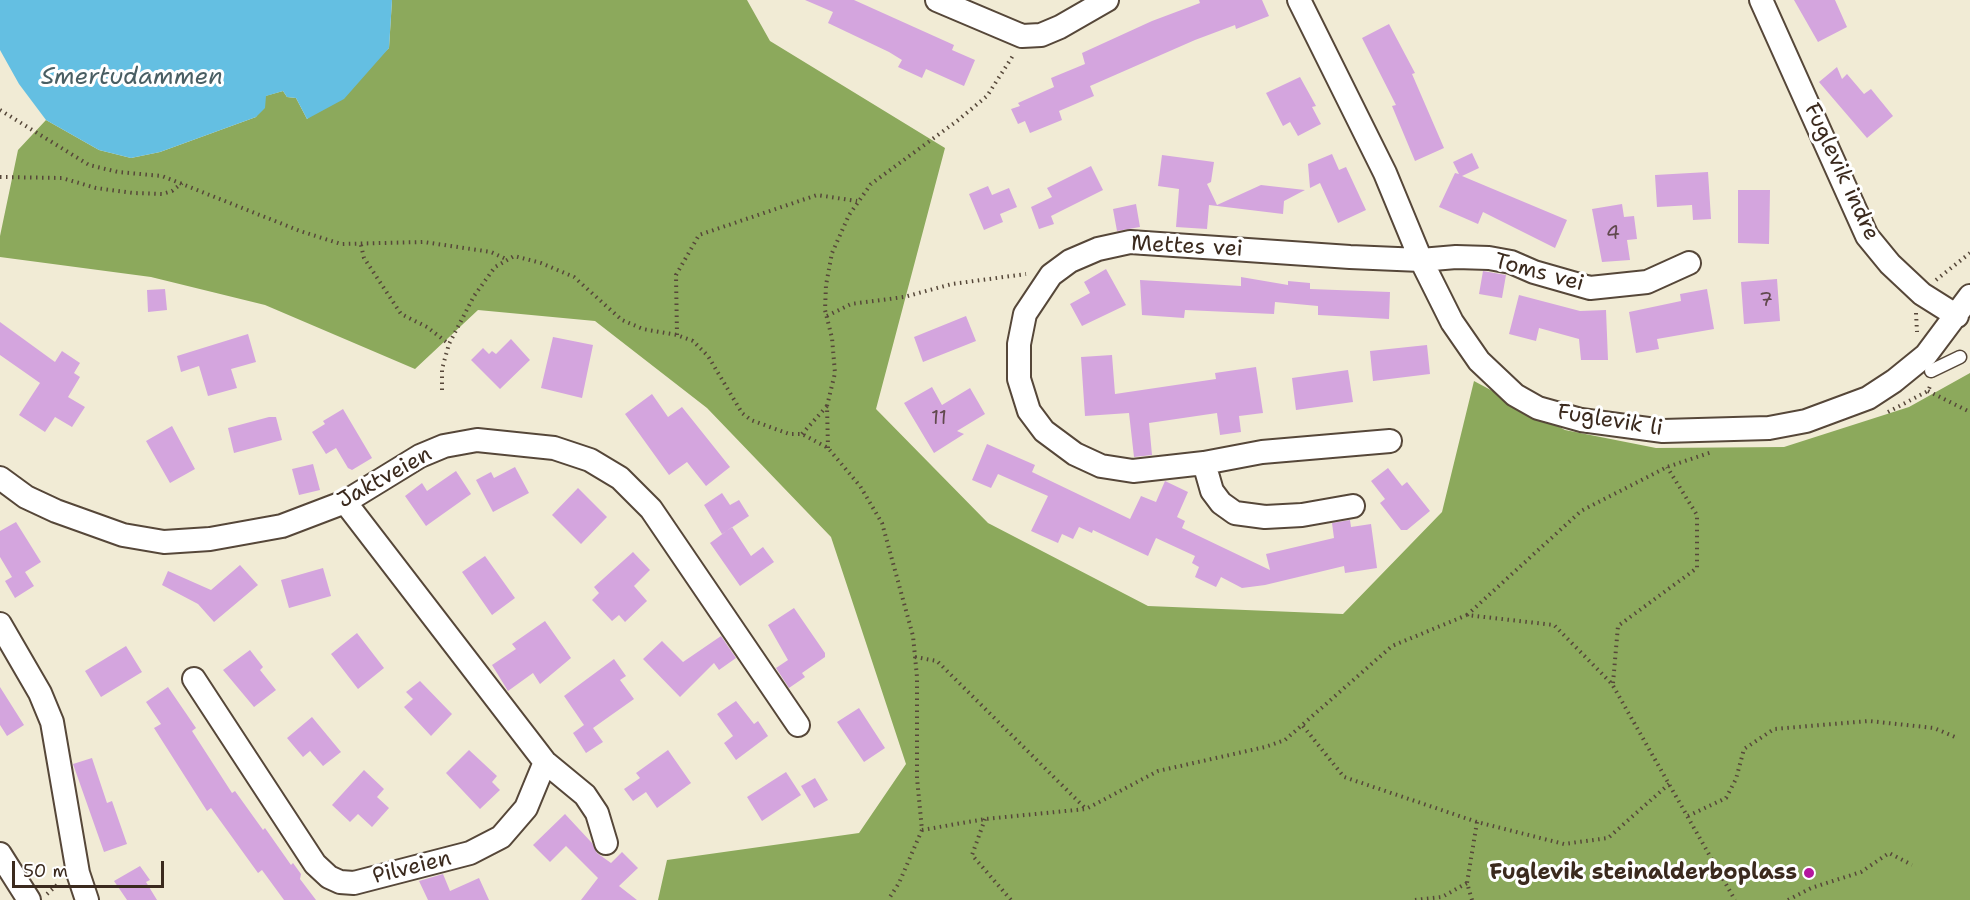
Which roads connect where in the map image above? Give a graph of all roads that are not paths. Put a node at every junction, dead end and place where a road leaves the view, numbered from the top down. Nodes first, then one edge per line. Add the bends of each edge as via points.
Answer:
1 (937, 0) edge
2 (1107, 0) edge
3 (1299, 0) edge
4 (1761, 0) edge
5 (1421, 260) junction
6 (1689, 263) dead end
7 (1970, 296) edge
8 (1957, 316) junction
9 (1960, 357) dead end
10 (1931, 371) road end
11 (1390, 441) dead end
12 (1204, 463) junction
13 (0, 478) edge
14 (345, 502) junction
15 (1353, 506) dead end
16 (0, 624) edge
17 (194, 679) dead end
18 (798, 725) dead end
19 (545, 762) junction
20 (606, 843) dead end
21 (0, 854) edge
22 (29, 900) edge
23 (87, 900) edge

1 - 2 street via 1022,36 1051,31
3 - 5 street, Fuglevik li via 1385,173
4 - 8 street, Fuglevik indre via 1867,236 1922,294
5 - 6 street, Toms vei via 1489,258 1590,288 1647,282
5 - 8 street, Fuglevik li via 1452,322 1479,361 1515,395 1538,408 1581,420 1663,431 1769,428 1806,421 1868,398 1926,355
5 - 12 street, Mettes vei via 1130,242 1098,249 1070,261 1051,275 1025,314 1019,344 1019,379 1029,411 1044,431 1075,454 1101,466 1133,471
7 - 8 street, Fuglevik li
9 - 10 lane
11 - 12 street, Mettes vei via 1262,452
12 - 15 street via 1212,491 1235,513 1265,517 1302,515
13 - 14 street, Jaktveien via 26,497 82,522 164,542 210,539 282,526
14 - 18 street, Jaktveien via 420,456 477,440 554,448 591,460 620,478 651,509
14 - 19 street
16 - 23 street via 52,722 78,873
17 - 19 street, Pilveien via 315,864 340,882 354,883 470,853 501,837 526,808
19 - 20 street via 585,795 597,813
21 - 22 street

